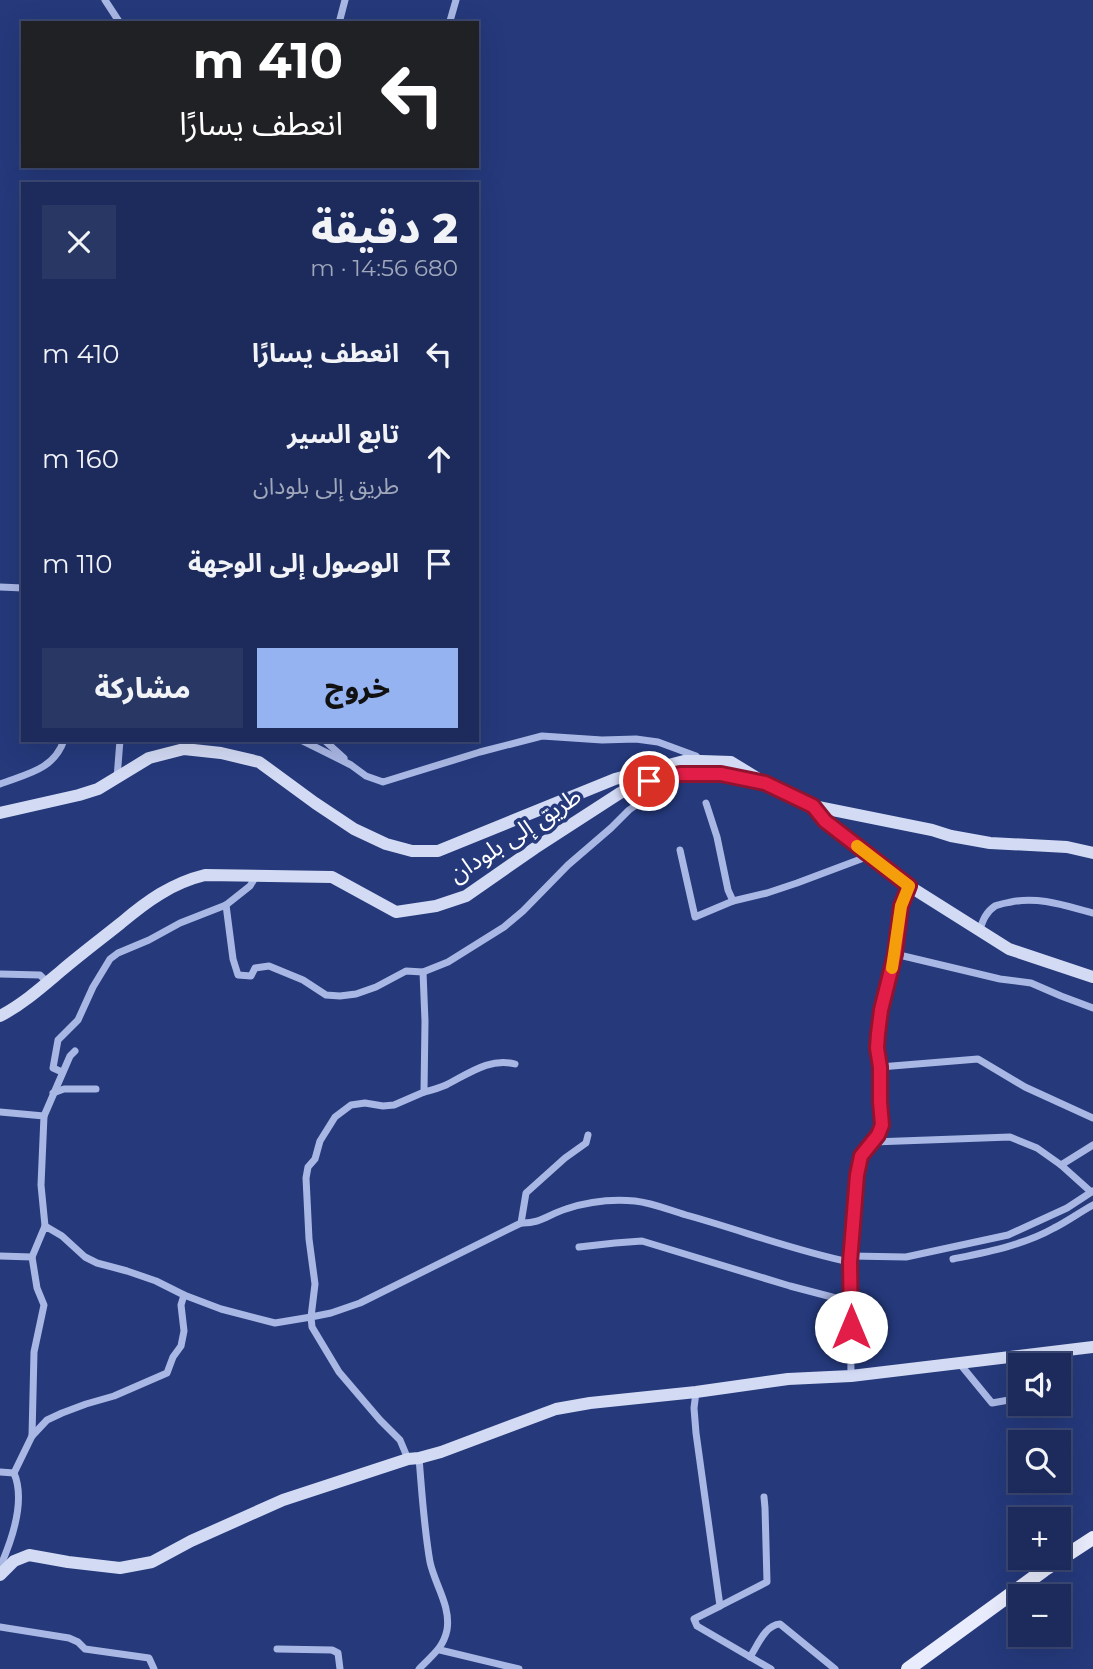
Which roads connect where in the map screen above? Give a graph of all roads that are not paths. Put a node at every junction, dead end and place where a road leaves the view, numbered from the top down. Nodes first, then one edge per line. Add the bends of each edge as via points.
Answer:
1 (106, 0) edge
2 (345, 0) edge
3 (456, 0) edge
4 (119, 21) edge
5 (341, 21) edge
6 (450, 21) edge
7 (0, 587) edge
8 (21, 588) edge
9 (63, 742) edge
10 (120, 742) edge
11 (305, 742) edge
12 (326, 742) edge
13 (701, 761) junction
14 (351, 765) junction
15 (680, 774) junction
16 (117, 778) junction
17 (765, 783) junction
18 (0, 784) edge
19 (706, 803) dead end
20 (813, 806) junction
21 (0, 813) edge
22 (680, 850) dead end
23 (1093, 853) edge
24 (869, 856) junction
25 (256, 876) junction
26 (909, 886) junction
27 (733, 901) junction
28 (226, 905) junction
29 (1093, 913) edge
30 (979, 929) junction
31 (895, 954) junction
32 (423, 972) junction
33 (0, 974) edge
34 (1093, 977) edge
35 (48, 983) junction
36 (1093, 1008) edge
37 (0, 1016) edge
38 (75, 1051) dead end
39 (516, 1064) dead end
40 (880, 1067) junction
41 (62, 1072) junction
42 (96, 1089) dead end
43 (425, 1092) junction
44 (53, 1093) junction
45 (0, 1112) edge
46 (44, 1116) junction
47 (1093, 1118) edge
48 (588, 1135) dead end
49 (873, 1142) junction
50 (1093, 1145) edge
51 (1061, 1165) junction
52 (1092, 1191) edge
53 (1093, 1205) edge
54 (521, 1223) junction
55 (45, 1226) junction
56 (579, 1247) dead end
57 (0, 1256) edge
58 (32, 1257) junction
59 (851, 1259) junction
60 (953, 1259) dead end
61 (184, 1294) junction
62 (851, 1303) junction
63 (311, 1317) junction
64 (1093, 1347) edge
65 (960, 1364) junction
66 (851, 1376) junction
67 (696, 1392) junction
68 (1008, 1400) edge
69 (32, 1436) junction
70 (414, 1459) junction
71 (0, 1472) edge
72 (14, 1473) junction
73 (764, 1497) dead end
74 (1093, 1538) edge
75 (1093, 1549) edge
76 (0, 1567) edge
77 (0, 1575) edge
78 (1042, 1584) edge
79 (720, 1605) junction
80 (1008, 1609) edge
81 (0, 1628) edge
82 (277, 1649) dead end
83 (440, 1650) junction
84 (750, 1657) junction
85 (155, 1669) edge
86 (340, 1669) edge
87 (419, 1669) edge
88 (519, 1669) edge
89 (771, 1669) edge
90 (835, 1669) edge
91 (908, 1669) edge
92 (924, 1669) edge

1 - 4 street
2 - 5 street
3 - 6 street
7 - 8 street
9 - 18 street via 61,751 39,771
10 - 16 street
11 - 14 street
12 - 14 street
13 - 14 street via 658,742 542,736 383,782
13 - 16 main road via 615,779 438,851 386,845 354,829 258,762 220,752 167,752
13 - 17 main road via 731,762
15 - 17 main road, طريق إلى بلودان via 721,774
15 - 25 main road, طريق إلى بلودان via 620,793 466,895 436,906 396,912 332,877
15 - 32 street via 629,810 504,927
16 - 21 main road via 79,795
17 - 20 main road
19 - 27 street
20 - 23 main road via 990,843 1068,847
20 - 24 main road
22 - 27 street via 695,917
24 - 26 main road
24 - 27 street
25 - 28 street
25 - 35 main road, طريق إلى بلودان via 205,875 164,890
26 - 30 main road
26 - 31 street via 901,906
28 - 32 street via 238,975 251,976 255,968 269,966 326,995 340,996 356,994 406,971
28 - 41 street via 180,922 110,959 78,1020 58,1040 53,1068
29 - 30 street via 1020,900 996,905
30 - 34 main road via 1009,948
31 - 36 street via 1031,983
31 - 40 street via 881,1010
32 - 43 street
33 - 35 street via 40,975
35 - 37 main road, طريق إلى بلودان
38 - 41 street
39 - 43 street via 488,1064
40 - 47 street via 978,1059
40 - 49 street via 882,1125
41 - 44 street
42 - 44 street
43 - 63 street via 394,1105 351,1105 335,1116 320,1141 306,1178 315,1284
44 - 46 street
45 - 46 street
46 - 55 street via 41,1185
48 - 54 street via 586,1143 526,1193
49 - 51 street via 1010,1137
49 - 59 street via 861,1156 857,1175
50 - 51 street
51 - 52 street
52 - 59 street via 1008,1236 906,1257
53 - 60 street via 1052,1229
54 - 59 street via 534,1223 588,1204 634,1201 817,1255
54 - 63 street via 360,1303
55 - 58 street
55 - 61 street via 97,1263
56 - 62 street via 642,1241
57 - 58 street
58 - 69 street via 44,1305 34,1352
59 - 62 street
61 - 63 street via 275,1323
61 - 69 street via 181,1346 167,1373 47,1420
62 - 66 street
63 - 70 street via 312,1327 339,1372
64 - 65 main road
65 - 66 main road
65 - 68 street via 992,1403
66 - 67 main road
67 - 70 main road via 556,1409
67 - 79 street via 696,1433
69 - 72 street
70 - 77 main road via 283,1500 152,1562 120,1568 29,1555 13,1561
70 - 83 street via 431,1567 448,1620
71 - 72 street
72 - 76 street via 19,1486 16,1518
73 - 79 street via 767,1582
74 - 91 main road
75 - 78 main road
79 - 84 street via 694,1619 697,1626
80 - 92 main road
81 - 85 street via 69,1638 85,1649 149,1658
82 - 86 street via 332,1650 338,1653
83 - 87 street
83 - 88 street
84 - 89 street
84 - 90 street via 777,1623

